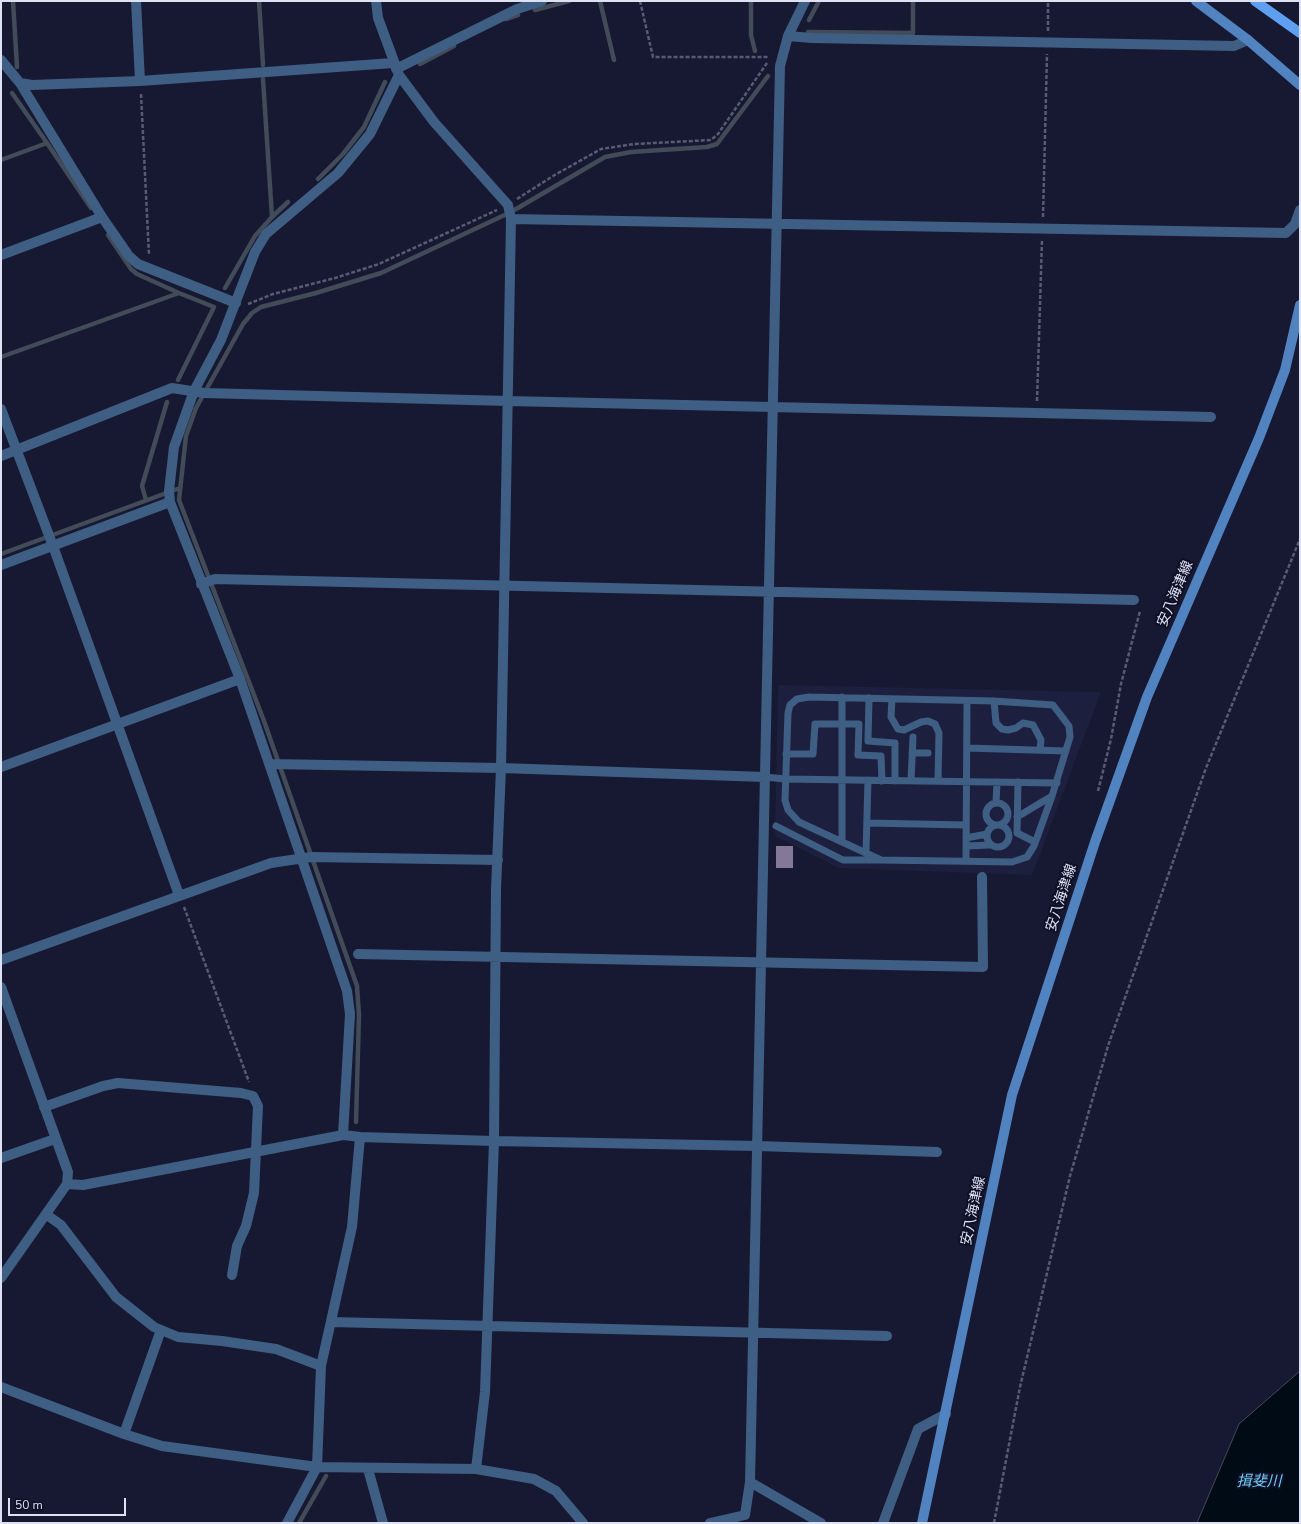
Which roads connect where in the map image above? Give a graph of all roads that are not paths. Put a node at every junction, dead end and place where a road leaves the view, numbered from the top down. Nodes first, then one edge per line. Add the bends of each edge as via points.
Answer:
1 (136, 1) edge
2 (376, 1) edge
3 (542, 1) edge
4 (805, 1) edge
5 (1196, 1) edge
6 (1255, 1) edge
7 (1300, 33) edge
8 (788, 36) junction
9 (1248, 40) junction
10 (1, 60) edge
11 (396, 69) junction
12 (1, 71) edge
13 (16, 80) junction
14 (140, 81) junction
15 (1300, 85) edge
16 (1300, 210) edge
17 (102, 217) junction
18 (511, 219) junction
19 (778, 223) junction
20 (1, 255) edge
21 (236, 303) junction
22 (1300, 305) edge
23 (194, 391) junction
24 (508, 401) junction
25 (774, 408) junction
26 (1, 409) edge
27 (1211, 416) dead end
28 (16, 450) junction
29 (1, 456) edge
30 (170, 502) junction
31 (53, 546) junction
32 (1, 565) edge
33 (201, 584) junction
34 (503, 587) junction
35 (769, 591) junction
36 (1134, 600) road end
37 (240, 679) junction
38 (842, 697) junction
39 (869, 698) junction
40 (892, 699) junction
41 (967, 700) junction
42 (994, 701) junction
43 (118, 724) junction
44 (842, 724) junction
45 (912, 737) dead end
46 (967, 748) junction
47 (1040, 750) junction
48 (1066, 751) junction
49 (912, 753) junction
50 (928, 753) dead end
51 (786, 754) junction
52 (270, 764) junction
53 (1, 767) edge
54 (501, 768) junction
55 (765, 778) junction
56 (785, 779) junction
57 (842, 780) junction
58 (868, 780) junction
59 (882, 781) junction
60 (895, 781) junction
61 (912, 781) junction
62 (938, 781) junction
63 (967, 782) junction
64 (997, 782) junction
65 (1018, 782) junction
66 (1057, 783) junction
67 (1052, 796) junction
68 (996, 803) junction
69 (1017, 817) junction
70 (867, 823) junction
71 (966, 825) junction
72 (997, 825) junction
73 (776, 826) dead end
74 (987, 834) junction
75 (966, 838) junction
76 (842, 841) junction
77 (1035, 842) junction
78 (990, 845) junction
79 (966, 846) junction
80 (866, 852) junction
81 (302, 857) junction
82 (498, 860) junction
83 (881, 860) junction
84 (966, 860) junction
85 (982, 877) dead end
86 (179, 895) junction
87 (358, 954) dead end
88 (495, 957) junction
89 (1, 960) edge
90 (762, 962) junction
91 (1, 987) edge
92 (44, 1108) junction
93 (343, 1135) junction
94 (360, 1137) junction
95 (55, 1139) junction
96 (494, 1141) junction
97 (758, 1146) junction
98 (257, 1151) junction
99 (937, 1152) dead end
100 (1, 1158) edge
101 (67, 1184) junction
102 (47, 1215) junction
103 (232, 1275) dead end
104 (1, 1278) edge
105 (332, 1322) junction
106 (487, 1326) junction
107 (161, 1330) junction
108 (753, 1333) junction
109 (887, 1336) dead end
110 (321, 1366) junction
111 (1, 1387) edge
112 (946, 1414) junction
113 (124, 1434) junction
114 (317, 1467) junction
115 (368, 1469) junction
116 (476, 1469) junction
117 (750, 1482) junction
118 (745, 1519) edge
119 (287, 1523) edge
120 (383, 1523) edge
121 (583, 1523) edge
122 (710, 1523) edge
123 (821, 1523) edge
124 (883, 1523) edge
125 (922, 1523) edge

1 - 14 street
2 - 11 street via 378,18
3 - 11 street via 517,9
4 - 8 street
5 - 9 main road
6 - 7 main road
8 - 9 street via 1234,46
8 - 19 street via 780,66
9 - 15 main road
10 - 13 street
11 - 14 street
11 - 18 street via 434,122 508,205
11 - 21 street via 370,134 338,173 266,234
12 - 13 street
13 - 14 street via 32,85
13 - 17 street
16 - 19 street via 1295,224 1286,233
17 - 20 street
17 - 21 street via 128,256 138,264
18 - 19 street
18 - 24 street
19 - 25 street
21 - 23 street via 221,340
22 - 112 main road, 安八海津線 via 1285,370 1259,438 1147,697 1017,1080
23 - 24 street
23 - 28 street via 172,388
23 - 30 street via 174,447
24 - 25 street
24 - 34 street
25 - 27 street
25 - 35 street
26 - 28 street
28 - 29 street
28 - 31 street
30 - 31 street
30 - 33 street
31 - 32 street
31 - 43 street
33 - 34 street via 215,579
33 - 37 street
34 - 35 street
34 - 54 street
35 - 36 street
35 - 55 street
37 - 43 street
37 - 52 street
38 - 39 lane
38 - 44 lane
38 - 51 lane via 809,697 797,699 790,705
39 - 40 lane
39 - 60 lane via 868,741 895,743
40 - 41 lane
40 - 62 lane via 891,717 898,729 904,730 920,722 928,721 935,724 939,732
41 - 42 lane
41 - 46 lane
42 - 47 lane via 996,723 1002,729 1008,730 1023,723 1033,725 1041,740
42 - 48 lane via 1053,705 1069,726 1070,736
43 - 53 street
43 - 86 street
44 - 51 lane via 815,724 813,754
44 - 57 lane
44 - 59 lane via 859,724 858,755 881,756
45 - 49 lane
46 - 47 lane
46 - 63 lane
47 - 48 lane
48 - 66 lane
49 - 50 lane
49 - 61 lane
51 - 56 lane
52 - 54 street
52 - 81 street
54 - 55 street
54 - 82 street
55 - 56 lane
55 - 90 street
56 - 57 lane
56 - 76 lane via 788,810 793,817
57 - 58 lane
57 - 76 lane
58 - 59 lane
58 - 70 lane
59 - 60 lane
60 - 61 lane
61 - 62 lane
62 - 63 lane
63 - 64 lane
63 - 71 lane
64 - 65 lane
64 - 68 lane
65 - 66 lane
65 - 69 lane
66 - 67 lane
67 - 69 lane
67 - 77 lane
68 - 72 lane via 989,806 986,813 990,823
68 - 72 lane via 1006,807 1008,814 1006,820
69 - 77 lane via 1017,833
70 - 71 lane
70 - 80 lane
71 - 75 lane
72 - 74 lane via 990,828
72 - 78 lane via 1007,830 1008,840 1001,847
73 - 83 lane via 843,860
74 - 75 lane
74 - 78 lane
75 - 79 lane
76 - 80 lane
77 - 84 lane via 1027,857 1012,862
78 - 79 lane
79 - 84 lane
80 - 83 lane
81 - 82 street
81 - 86 street via 271,862
81 - 93 street via 347,991 350,1014
82 - 88 street
83 - 84 lane
85 - 90 street via 983,967
86 - 89 street
87 - 88 street
88 - 90 street
88 - 96 street
90 - 97 street
91 - 92 street
92 - 95 street
92 - 98 street via 118,1083 241,1093 253,1096 258,1106
93 - 94 street
93 - 98 street
94 - 96 street
94 - 105 street via 352,1227
95 - 100 street
95 - 101 street via 68,1172
96 - 97 street
96 - 106 street
97 - 99 street
97 - 108 street
98 - 101 street via 83,1185
98 - 103 street via 254,1193 246,1226 237,1246
101 - 102 street
102 - 104 street
102 - 107 street via 60,1225 116,1297
105 - 106 street
105 - 110 street
106 - 108 street
106 - 116 street via 485,1392
107 - 110 street via 178,1337 276,1350
107 - 113 street
108 - 109 street
108 - 117 street
110 - 114 street
111 - 113 street
112 - 124 street via 918,1429
112 - 125 main road, 安八海津線
113 - 114 street via 162,1446
114 - 115 street
114 - 119 street
115 - 116 street
115 - 120 street
116 - 121 street via 534,1479 556,1491
117 - 118 street
117 - 123 street
118 - 122 street

